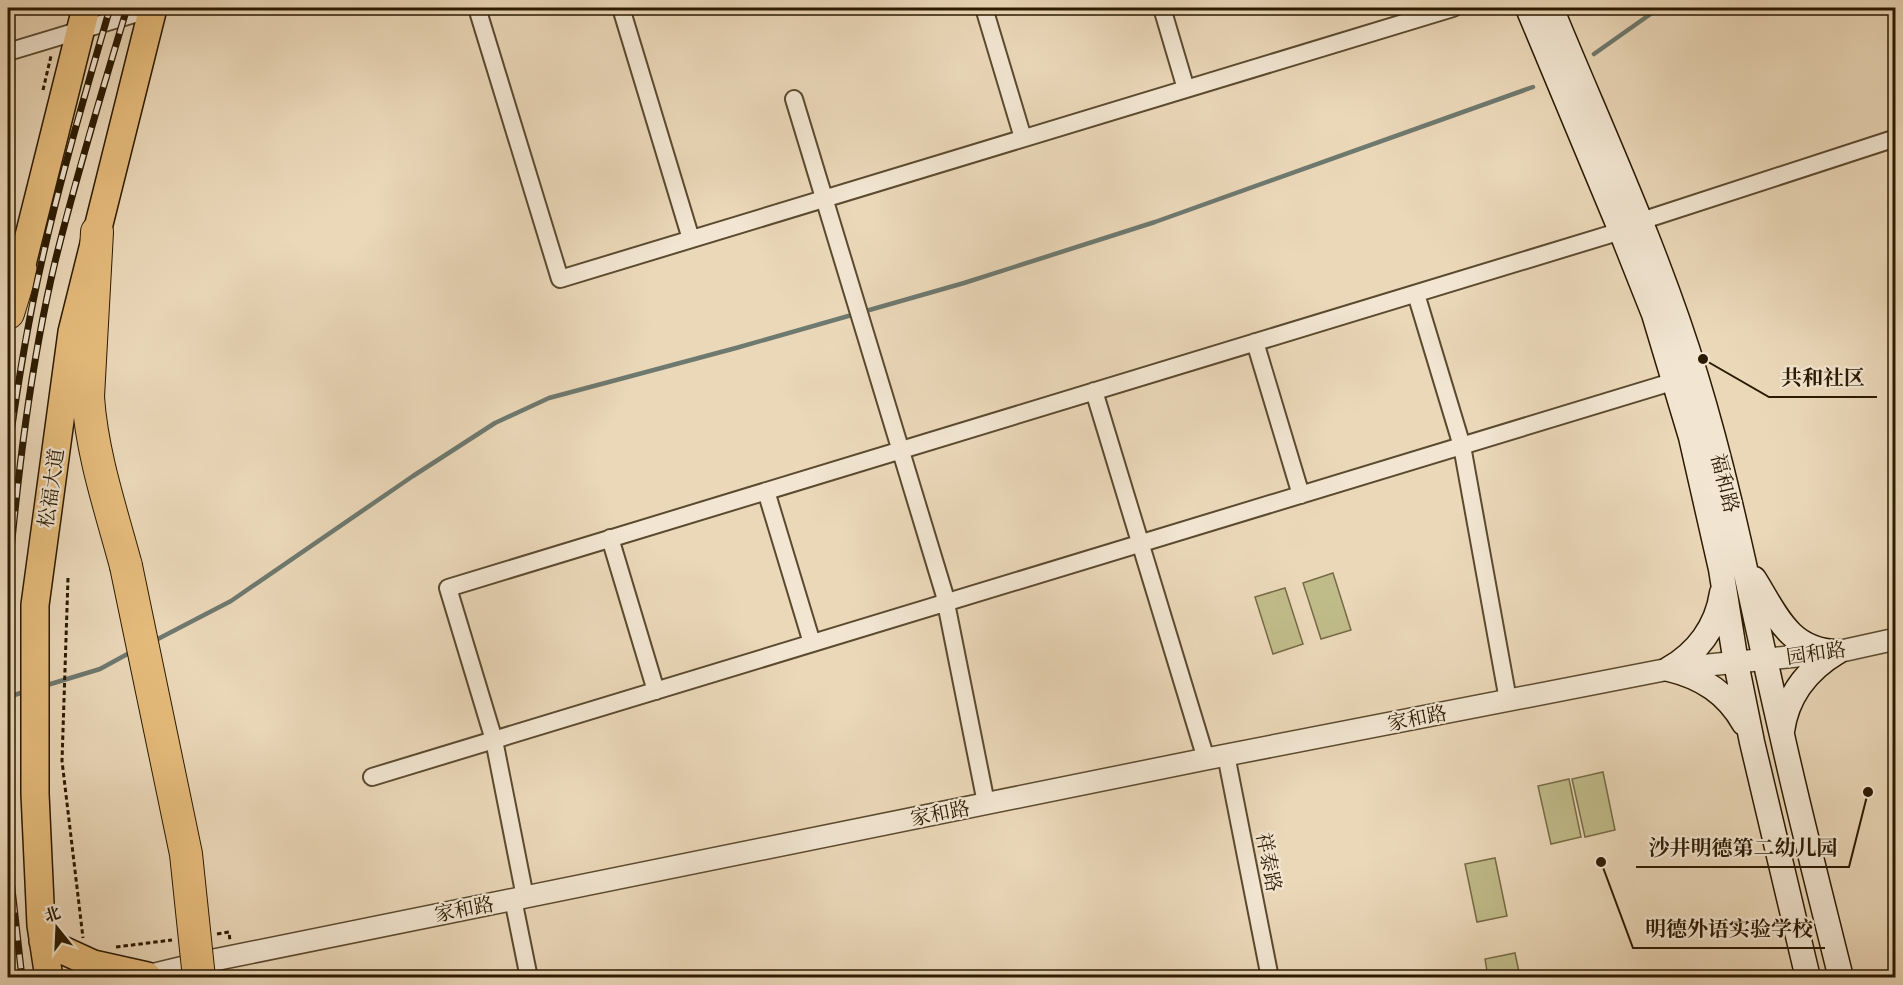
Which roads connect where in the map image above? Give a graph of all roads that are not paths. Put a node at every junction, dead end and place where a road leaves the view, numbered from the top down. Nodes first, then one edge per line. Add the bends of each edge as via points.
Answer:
1 (153, 8) edge
2 (477, 8) edge
3 (621, 8) edge
4 (984, 8) edge
5 (1162, 8) edge
6 (1453, 8) edge
7 (1528, 8) edge
8 (1551, 8) edge
9 (83, 19) edge
10 (8, 52) edge
11 (1186, 89) junction
12 (794, 99) dead end
13 (1023, 138) junction
14 (1896, 138) edge
15 (824, 199) junction
16 (1631, 226) junction
17 (97, 232) junction
18 (691, 239) junction
19 (21, 271) junction
20 (1416, 294) junction
21 (8, 313) edge
22 (8, 325) edge
23 (1255, 342) junction
24 (1675, 381) junction
25 (1094, 391) junction
26 (1462, 446) junction
27 (900, 450) junction
28 (766, 491) junction
29 (1301, 495) junction
30 (610, 538) junction
31 (1141, 544) junction
32 (1745, 566) junction
33 (1723, 582) junction
34 (946, 603) junction
35 (1896, 639) edge
36 (812, 644) junction
37 (1837, 652) junction
38 (1765, 660) junction
39 (1736, 663) junction
40 (1669, 669) junction
41 (656, 691) junction
42 (1508, 700) junction
43 (1782, 735) junction
44 (494, 740) junction
45 (1752, 742) junction
46 (1216, 757) junction
47 (372, 777) dead end
48 (986, 803) junction
49 (519, 898) junction
50 (43, 940) junction
51 (145, 977) edge
52 (49, 978) edge
53 (199, 978) edge
54 (529, 978) edge
55 (1270, 978) edge
56 (1808, 978) edge
57 (1841, 978) edge

1 - 9 street
1 - 17 main road, 松福大道
2 - 18 street via 560,279
3 - 18 street
4 - 13 street
5 - 11 street
6 - 11 street
7 - 16 main road, 福和路
8 - 16 main road, 福和路
9 - 10 street
9 - 19 main road
11 - 13 street
12 - 15 street
13 - 15 street
14 - 16 street
15 - 18 street
15 - 27 street
16 - 20 street
16 - 24 main road, 福和路
16 - 32 main road, 福和路 via 1674,307 1697,378
17 - 50 main road, 松福大道 via 72,332 36,605 35,794
17 - 53 highway, bridge via 89,415 99,469 126,566 186,854
19 - 21 highway
19 - 22 main road
20 - 23 street
20 - 26 street
23 - 25 street
23 - 29 street
24 - 26 street
24 - 33 main road, 福和路 via 1705,492
25 - 27 street
25 - 31 street, 祥泰路
26 - 29 street
26 - 42 street
27 - 28 street
27 - 34 street
28 - 30 street
28 - 36 street
29 - 31 street
30 - 41 street
30 - 44 street via 448,588
31 - 34 street
31 - 46 street, 祥泰路
32 - 37 main road via 1790,635 1812,649
32 - 38 main road, 福和路
33 - 39 main road, 福和路
33 - 40 main road via 1712,626 1693,652
34 - 36 street
34 - 48 street
35 - 37 street, 园和路
36 - 41 street
37 - 38 street, 园和路
37 - 43 main road via 1817,665 1801,683 1787,707
38 - 39 street, 园和路
38 - 43 main road, 福和路
39 - 40 street, 家和路
39 - 45 main road, 福和路
40 - 42 street, 家和路
40 - 45 main road via 1700,679 1727,699
41 - 44 street
42 - 46 street, 家和路
43 - 57 main road, 福和路
44 - 47 street
44 - 49 street
45 - 56 main road, 福和路
46 - 48 street, 家和路
46 - 55 street, 祥泰路
48 - 49 street, 家和路
49 - 51 street, 家和路
49 - 54 street
50 - 51 main road via 93,964
50 - 52 main road, 松福大道

